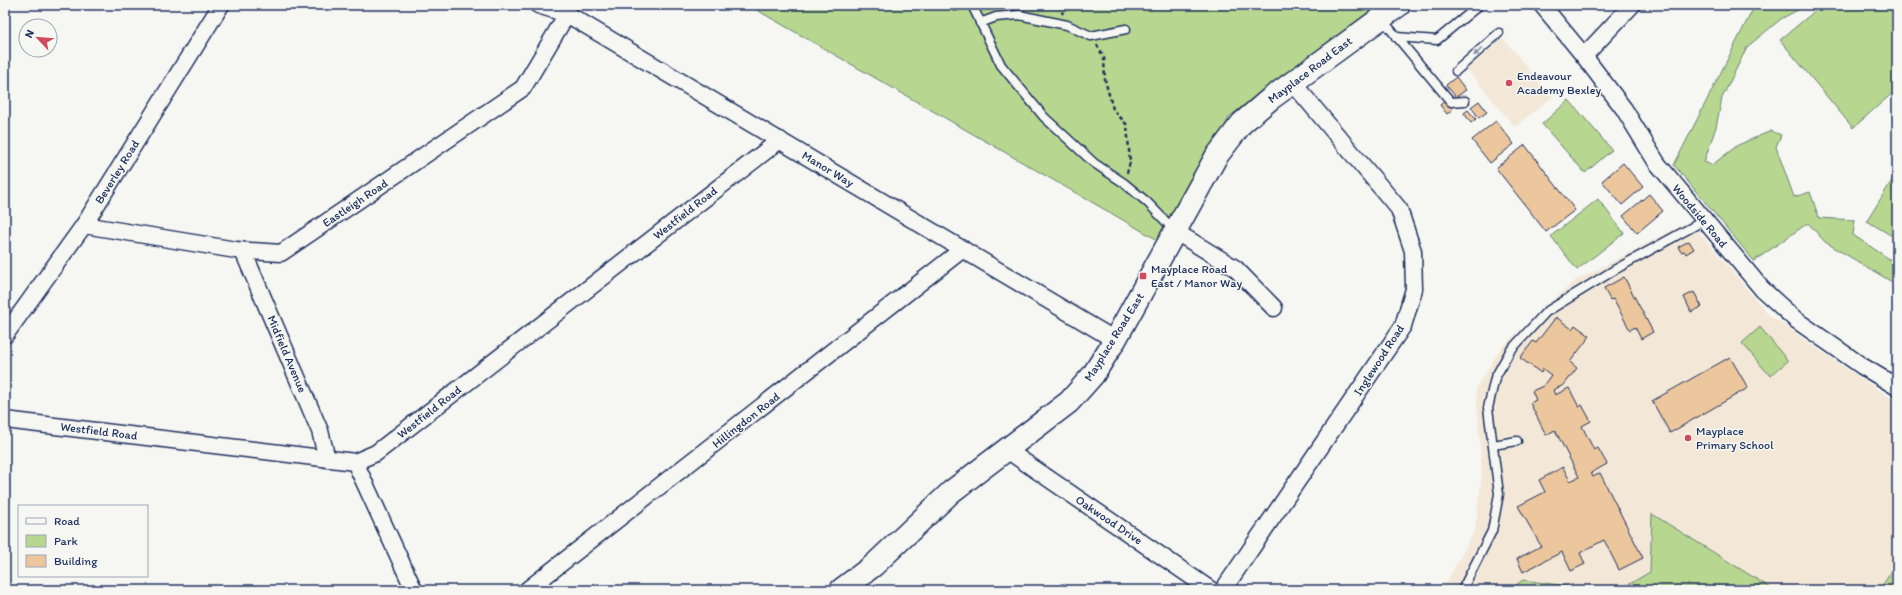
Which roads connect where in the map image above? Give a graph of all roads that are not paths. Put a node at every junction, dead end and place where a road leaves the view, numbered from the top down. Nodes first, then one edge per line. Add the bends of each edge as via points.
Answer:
1 (221, 5) edge
2 (538, 5) edge
3 (972, 5) edge
4 (977, 5) edge
5 (1542, 5) edge
6 (1632, 5) edge
7 (1477, 7) dead end
8 (1393, 8) edge
9 (567, 14) junction
10 (980, 23) junction
11 (1126, 29) dead end
12 (1499, 33) dead end
13 (1396, 37) junction
14 (1584, 56) junction
15 (1456, 71) dead end
16 (1293, 82) junction
17 (1465, 101) dead end
18 (780, 140) junction
19 (1703, 221) junction
20 (84, 225) junction
21 (1176, 232) junction
22 (963, 249) junction
23 (243, 251) junction
24 (1274, 308) dead end
25 (5, 335) edge
26 (1115, 340) junction
27 (1897, 387) edge
28 (5, 420) edge
29 (1517, 441) dead end
30 (1493, 445) junction
31 (1007, 450) junction
32 (327, 459) junction
33 (355, 462) junction
34 (414, 590) edge
35 (527, 590) edge
36 (841, 590) edge
37 (1211, 590) edge
38 (1223, 590) edge
39 (1462, 590) edge

1 - 20 street, Beverley Road
2 - 9 street, Manor Way
3 - 10 lane
4 - 10 lane
5 - 14 street, Woodside Road
6 - 14 street
7 - 13 lane via 1437,40
8 - 13 lane
8 - 16 street, Mayplace Road East
9 - 18 street, Manor Way
9 - 23 street, Eastleigh Road via 523,88 281,254
10 - 11 lane via 996,16 1019,15 1067,25 1091,36
10 - 21 lane via 1001,65 1044,117 1094,163 1124,183 1162,216
12 -> 15 lane
13 - 17 lane via 1451,102
14 - 19 street, Woodside Road via 1624,109 1657,163
16 - 21 street, Mayplace Road East via 1242,123 1216,157
16 - 38 street, Inglewood Road via 1399,209 1413,251 1414,289 1403,326
18 - 22 street, Manor Way
18 - 33 street, Westfield Road via 376,453
19 - 27 street, Woodside Road via 1762,289 1796,320
19 - 30 lane via 1616,269 1546,312 1510,351 1495,378 1488,408
20 - 23 street, Eastleigh Road
20 - 25 street, Beverley Road
21 - 24 street via 1235,268
21 - 26 street, Mayplace Road East
22 - 26 street, Manor Way
22 - 35 street, Hillingdon Road
23 - 32 street, Midfield Avenue via 320,431
26 - 31 street, Mayplace Road East via 1092,375 1067,404
28 - 32 street, Westfield Road
29 - 30 lane
30 - 39 lane via 1499,494 1492,531
31 - 36 street, Mayplace Road East via 951,492 874,565
31 - 37 street, Oakwood Drive
32 - 33 street, Westfield Road
33 - 34 street

